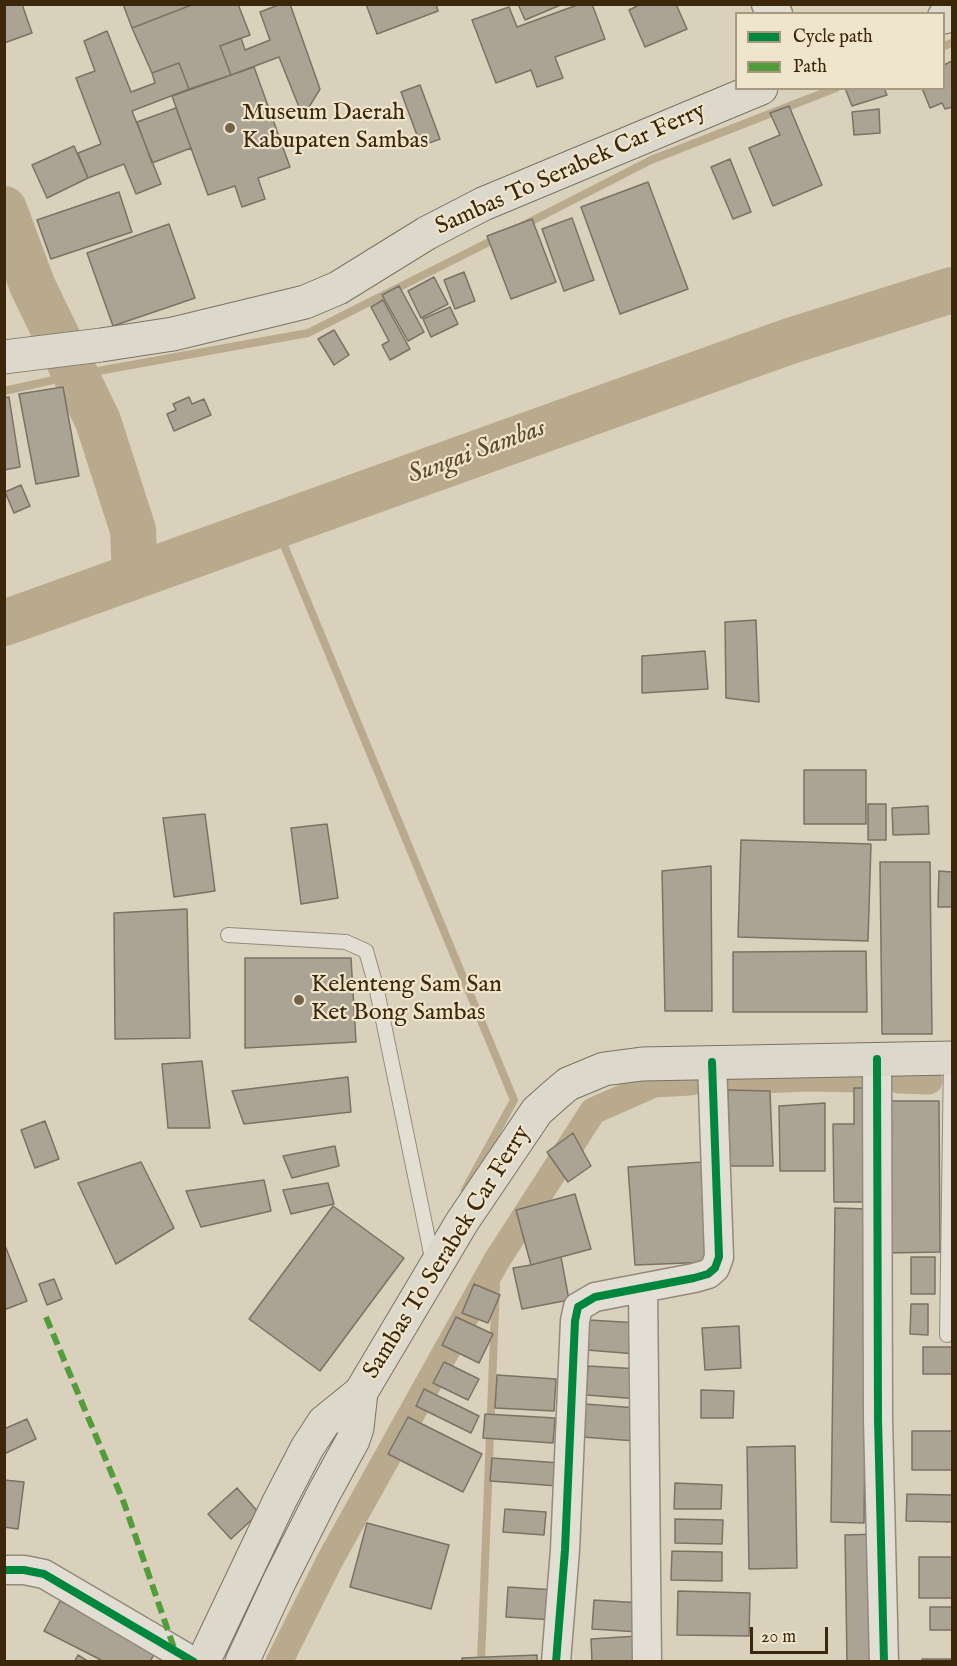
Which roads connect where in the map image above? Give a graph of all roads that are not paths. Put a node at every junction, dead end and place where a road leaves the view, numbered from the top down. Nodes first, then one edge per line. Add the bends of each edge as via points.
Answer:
1 (756, 90) edge
2 (4, 357) edge
3 (228, 934) dead end
4 (952, 1058) edge
5 (877, 1059) junction
6 (712, 1062) junction
7 (434, 1269) junction
8 (644, 1289) junction
9 (947, 1335) dead end
10 (361, 1392) junction
11 (4, 1570) edge
12 (195, 1662) edge
13 (203, 1662) edge
14 (242, 1662) edge
15 (556, 1662) edge
16 (647, 1662) edge
17 (884, 1662) edge

1 - 2 highway, Sambas To Serabek Car Ferry via 483,204 338,288 305,302 174,334
3 - 7 lane via 346,942 366,951
4 - 5 highway, Sambas To Serabek Car Ferry
4 - 9 lane
5 - 6 highway, Sambas To Serabek Car Ferry
5 - 17 street via 878,1419
6 - 7 highway, Sambas To Serabek Car Ferry via 604,1069 568,1084 537,1111
6 - 8 street via 719,1257 716,1268 708,1274
7 - 10 highway, Sambas To Serabek Car Ferry
8 - 15 street via 595,1298 578,1307
8 - 16 street
10 - 13 highway via 324,1422 307,1448
10 - 14 highway via 353,1440
11 - 12 street via 44,1574

